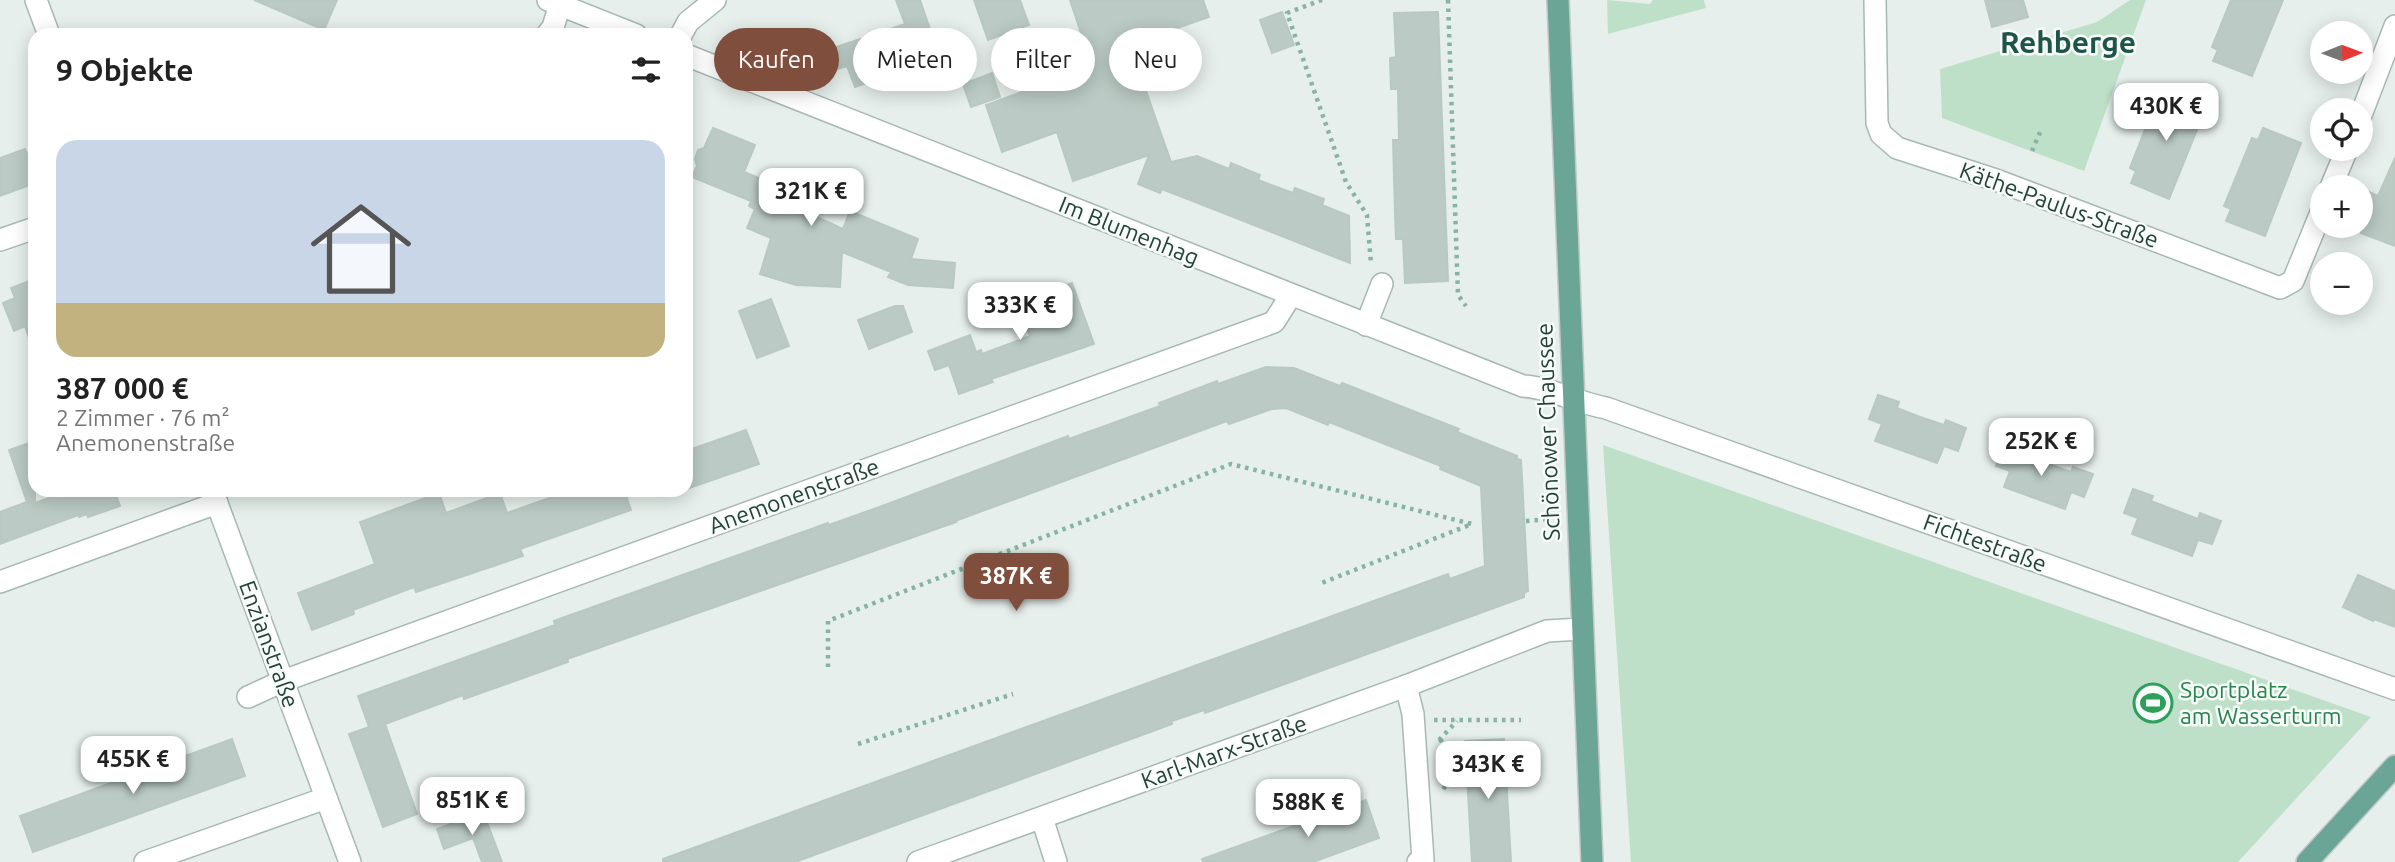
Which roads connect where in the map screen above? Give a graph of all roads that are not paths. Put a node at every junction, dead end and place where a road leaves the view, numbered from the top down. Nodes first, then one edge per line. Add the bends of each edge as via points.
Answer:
1 (36, 0) edge
2 (715, 0) edge
3 (1558, 0) edge
4 (1875, 0) edge
5 (554, 2) edge
6 (2395, 26) edge
7 (46, 28) edge
8 (552, 28) edge
9 (619, 28) edge
10 (685, 28) edge
11 (693, 58) edge
12 (2367, 98) edge
13 (28, 230) edge
14 (2311, 238) edge
15 (0, 240) edge
16 (1377, 279) road end
17 (1291, 295) junction
18 (1366, 326) junction
19 (1573, 401) junction
20 (214, 497) edge
21 (0, 582) edge
22 (1581, 629) junction
23 (284, 681) junction
24 (1406, 686) junction
25 (2395, 689) edge
26 (248, 697) dead end
27 (2395, 766) edge
28 (326, 798) junction
29 (1042, 818) junction
30 (145, 862) edge
31 (350, 862) edge
32 (918, 862) edge
33 (1056, 862) edge
34 (1418, 862) edge
35 (1592, 862) edge
36 (2307, 862) edge

1 - 7 street
2 - 10 street
3 - 19 main road, Schönower Chaussee
4 - 14 street, Käthe-Paulus-Straße via 1877,123 1881,134 1897,148 1996,180 2280,288 2293,281
5 - 8 street
5 - 9 street
6 - 12 street
11 - 17 street, Im Blumenhag
13 - 15 street
16 - 18 street
17 - 18 street, Im Blumenhag
17 - 23 street, Anemonenstraße via 1274,322
18 - 19 street, Im Blumenhag
19 - 22 main road, Schönower Chaussee
19 - 25 street, Fichtestraße via 1606,408
20 - 21 street
20 - 23 street, Enzianstraße
22 - 24 street, Karl-Marx-Straße via 1548,631
22 - 35 main road, Schönower Chaussee
23 - 26 street, Anemonenstraße
23 - 28 street, Enzianstraße
24 - 29 street, Karl-Marx-Straße
24 - 34 street via 1413,720 1423,860
27 - 36 main road
28 - 30 street
28 - 31 street, Enzianstraße
29 - 32 street, Karl-Marx-Straße
29 - 33 street

